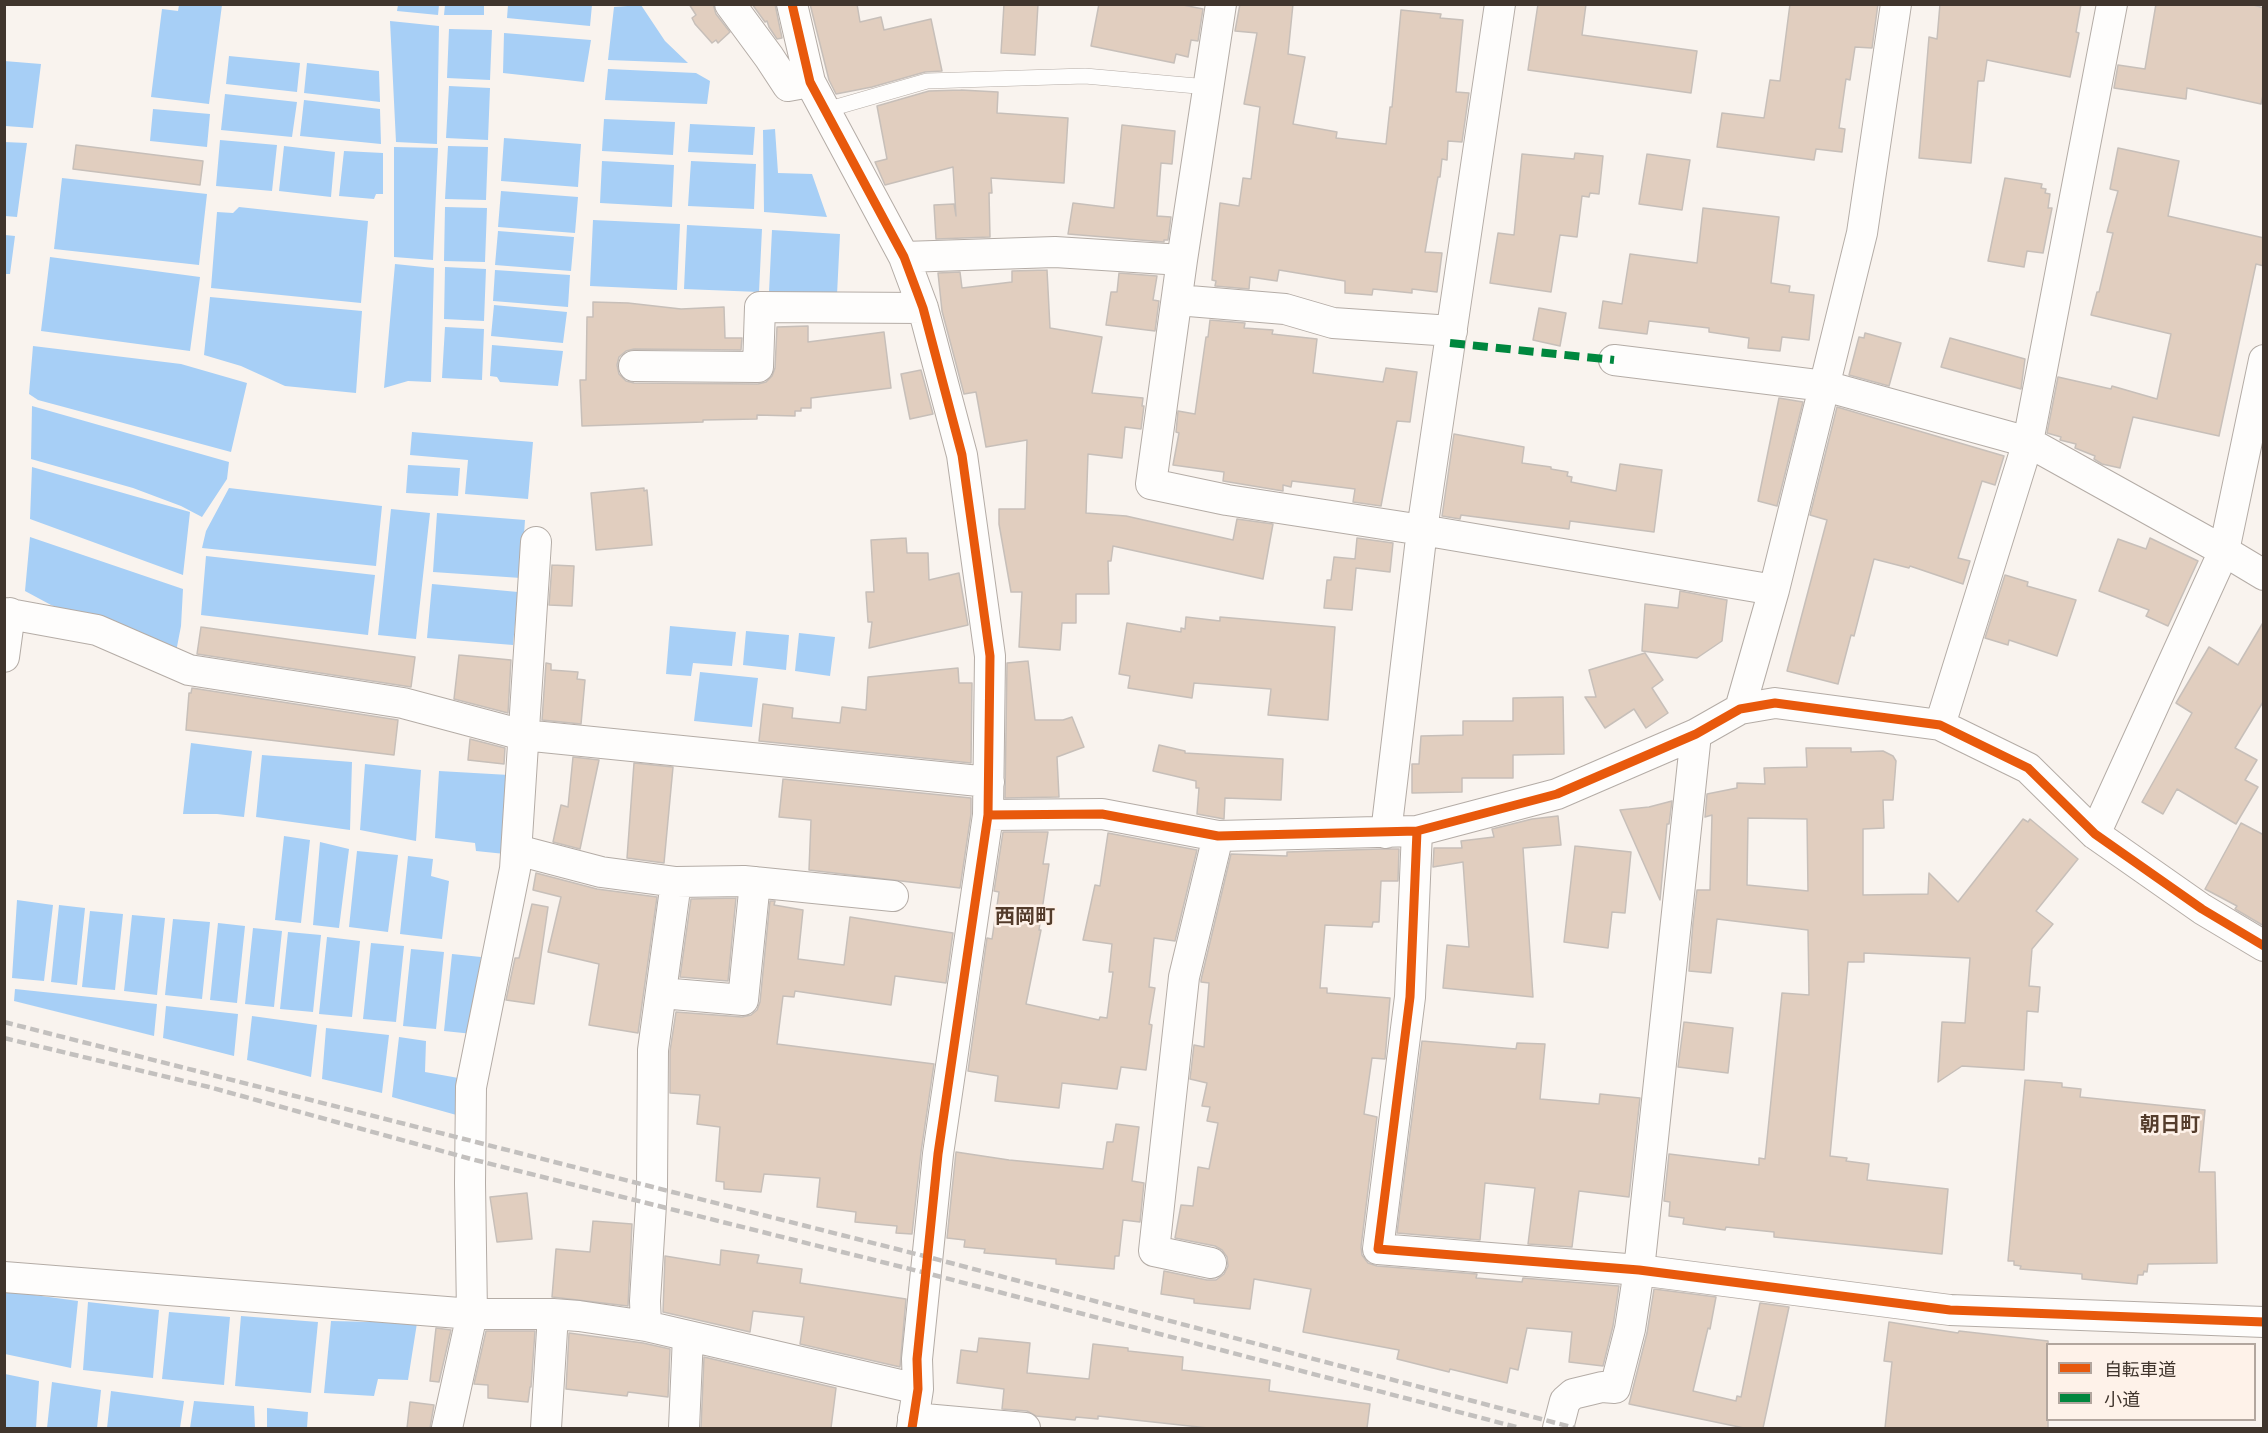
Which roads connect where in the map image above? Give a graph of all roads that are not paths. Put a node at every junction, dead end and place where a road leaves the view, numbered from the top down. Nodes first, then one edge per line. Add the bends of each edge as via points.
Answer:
1 (730, 4) edge
2 (792, 4) edge
3 (1221, 4) edge
4 (1500, 4) edge
5 (1896, 4) edge
6 (2112, 4) edge
7 (810, 82) junction
8 (1208, 87) junction
9 (826, 110) junction
10 (904, 257) junction
11 (1182, 260) junction
12 (1176, 300) junction
13 (923, 309) junction
14 (1452, 331) junction
15 (1614, 360) dead end
16 (2264, 360) edge
17 (634, 366) dead end
18 (1825, 386) junction
19 (2028, 442) junction
20 (1422, 530) junction
21 (536, 542) dead end
22 (2224, 551) junction
23 (2264, 575) edge
24 (1774, 590) junction
25 (7, 613) edge
26 (4, 657) edge
27 (1740, 709) junction
28 (1940, 725) junction
29 (1696, 734) junction
30 (523, 735) junction
31 (989, 782) junction
32 (988, 815) junction
33 (1417, 831) junction
34 (1386, 833) junction
35 (2095, 834) junction
36 (1218, 836) junction
37 (517, 850) junction
38 (676, 882) junction
39 (755, 882) junction
40 (893, 896) dead end
41 (2264, 946) edge
42 (661, 993) junction
43 (1211, 1263) dead end
44 (1639, 1270) junction
45 (4, 1277) edge
46 (472, 1314) junction
47 (553, 1314) junction
48 (2264, 1322) edge
49 (646, 1326) junction
50 (688, 1336) junction
51 (918, 1389) junction
52 (912, 1423) edge
53 (447, 1428) edge
54 (546, 1428) edge
55 (684, 1428) edge
56 (1024, 1428) edge
57 (1558, 1428) edge

1 - 7 street via 788,86
2 - 7 street
3 - 8 street
4 - 14 street
5 - 18 street via 1862,232
6 - 19 street
7 - 9 street
8 - 9 lane via 1085,76 927,81
8 - 11 street
9 - 10 street
10 - 11 street via 1055,252
10 - 13 street
11 - 12 street
12 - 14 street via 1285,309 1333,323
12 - 20 street via 1151,484 1227,500
13 - 17 street via 760,308 758,367
13 - 31 street via 962,455 990,656
14 - 20 street
15 - 18 street
16 - 22 street
18 - 19 street
18 - 24 street
19 - 22 street
19 - 28 street
20 - 24 street
20 - 34 street
21 - 30 street
22 - 23 street
22 - 35 street
24 - 27 street
25 - 26 street
25 - 30 street via 97,630 189,670 403,703
27 - 28 street via 1774,703
27 - 29 street
28 - 35 street via 2028,768
29 - 33 street via 1557,794
29 - 44 street
30 - 31 street
30 - 37 street
31 - 32 street
32 - 36 street via 1102,814
32 - 51 street via 938,1154 917,1359
33 - 34 street
33 - 44 street via 1410,997 1378,1249
34 - 36 street
35 - 41 street via 2202,909
36 - 43 street via 1184,977 1154,1251
37 - 38 street via 601,872
37 - 46 street via 471,1087
38 - 39 street
38 - 42 street
39 - 40 street
39 - 42 street via 743,1000
42 - 49 street via 654,1050
44 - 48 street via 1950,1310
44 - 57 street via 1616,1388 1573,1394 1565,1401
45 - 46 street
46 - 47 street
46 - 53 street
47 - 49 street
47 - 54 street
49 - 50 street
50 - 51 street
50 - 55 street
51 - 52 street
52 - 56 street

